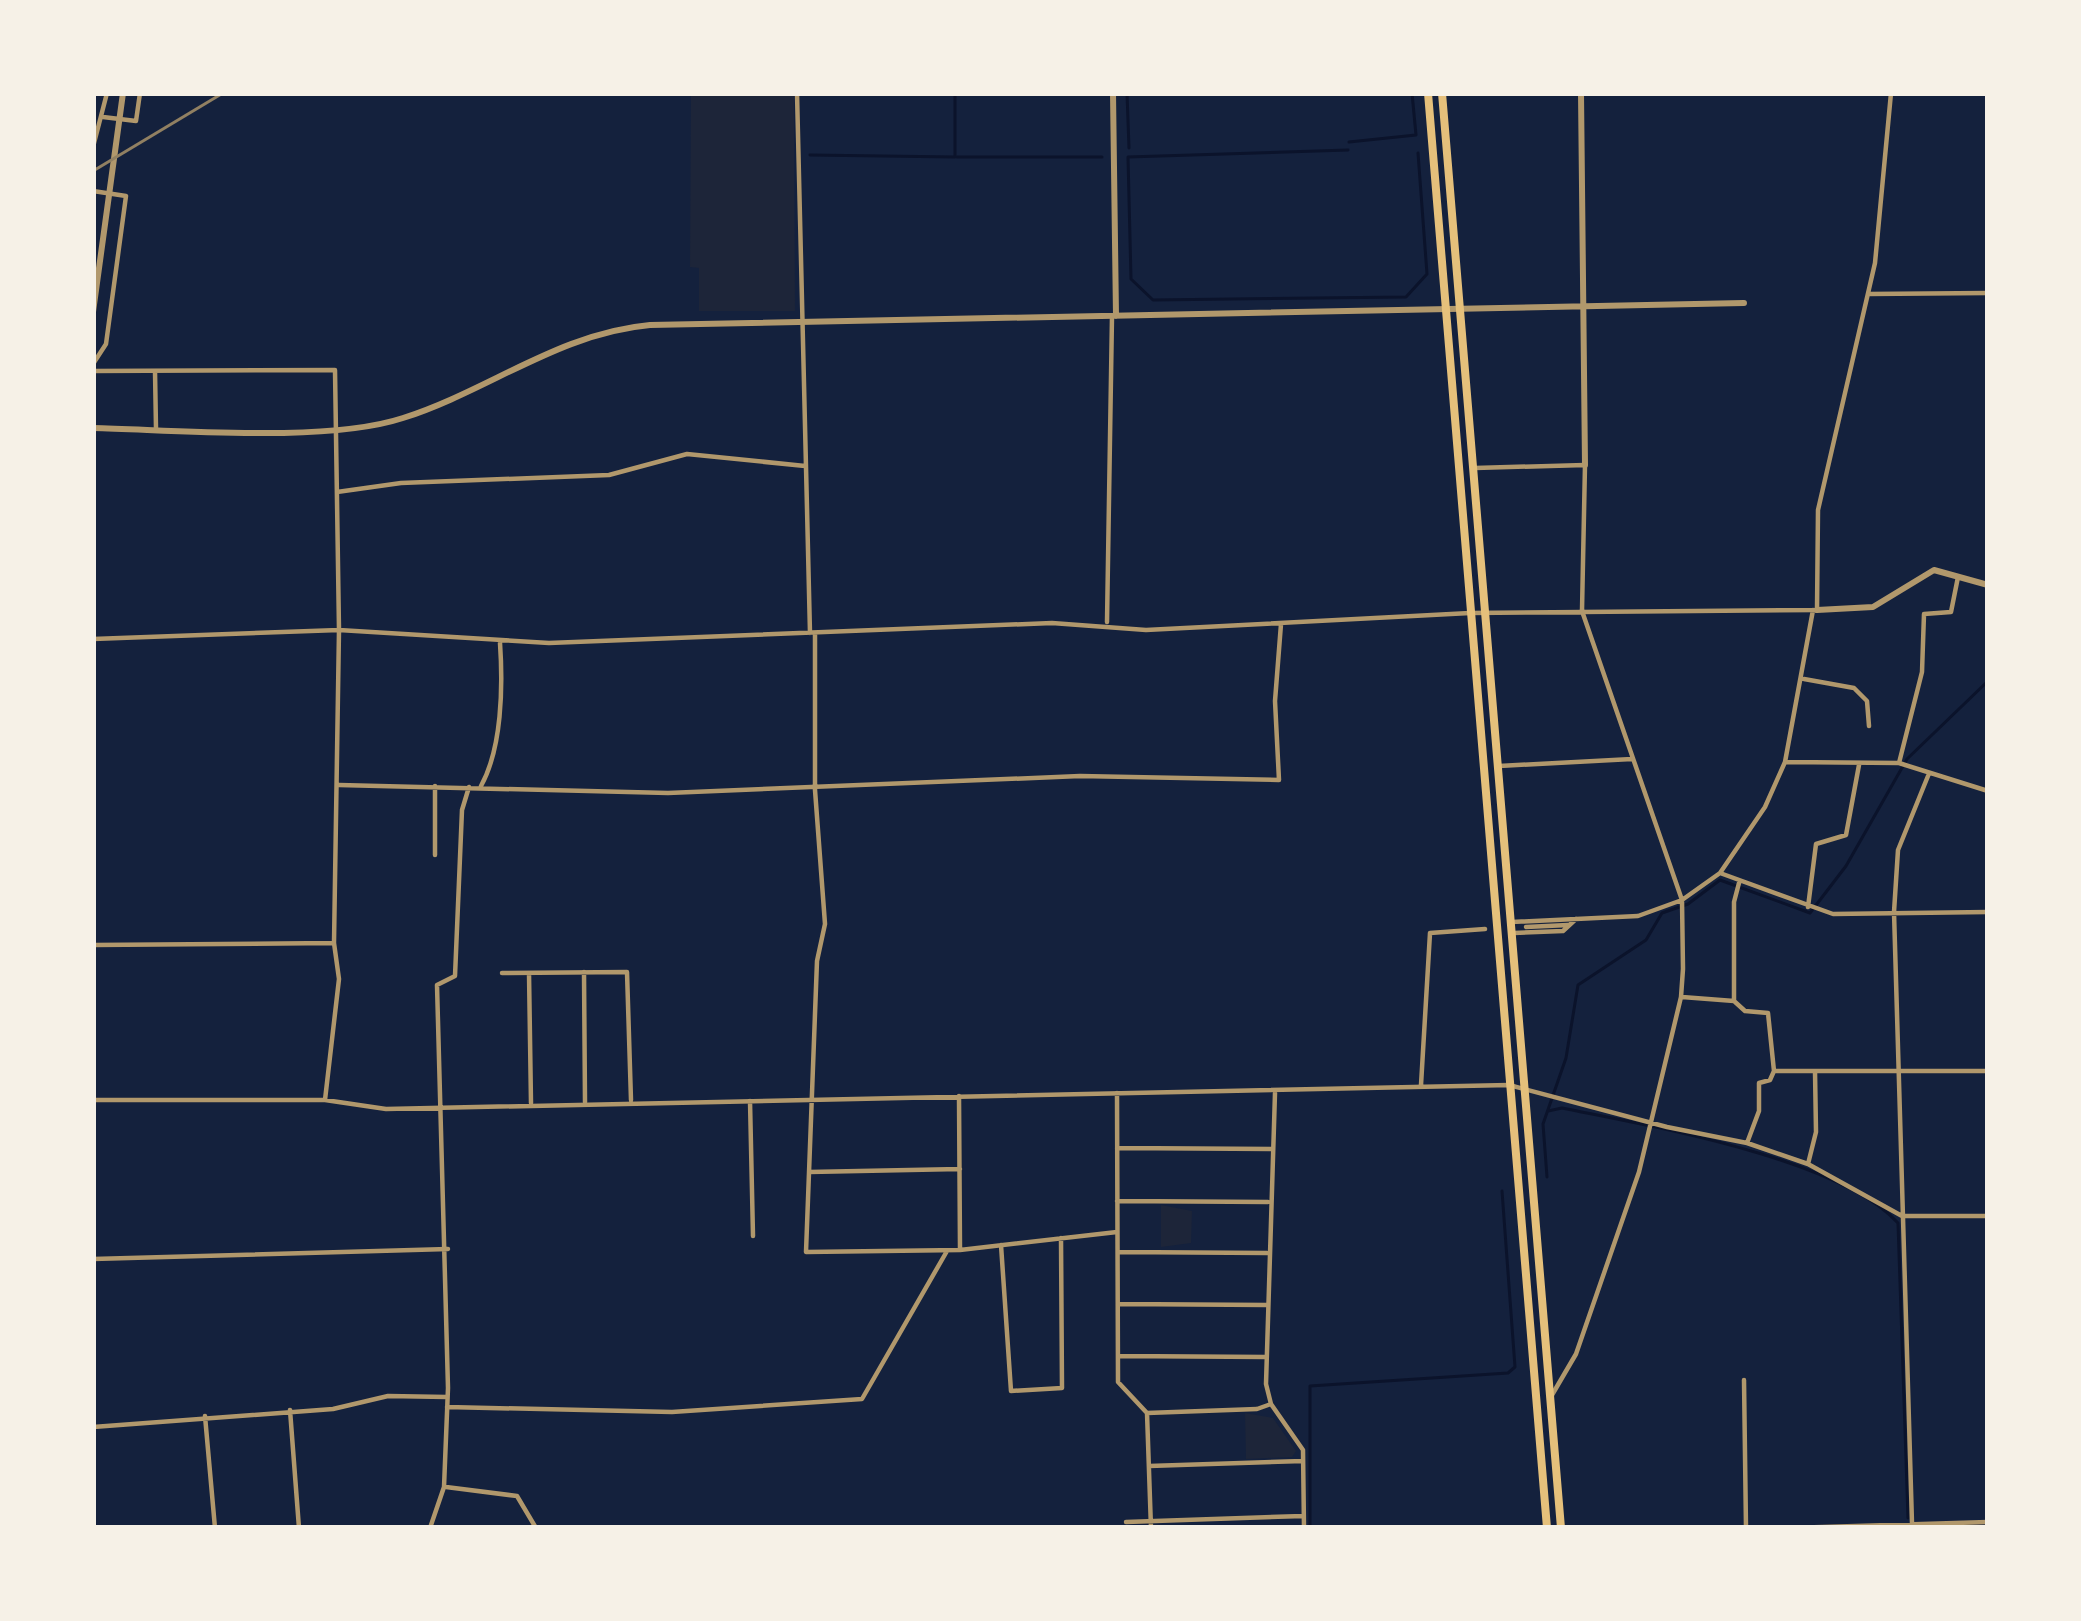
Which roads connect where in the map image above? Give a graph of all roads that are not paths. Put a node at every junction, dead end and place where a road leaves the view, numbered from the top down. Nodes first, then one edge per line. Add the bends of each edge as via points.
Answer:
1 (107, 93) edge
2 (123, 93) edge
3 (140, 93) edge
4 (797, 93) edge
5 (1113, 93) edge
6 (1428, 93) edge
7 (1442, 93) edge
8 (1581, 93) edge
9 (1891, 93) edge
10 (104, 116) junction
11 (93, 146) edge
12 (94, 194) edge
13 (1988, 293) edge
14 (1868, 294) junction
15 (1744, 302) dead end
16 (1587, 308) junction
17 (1461, 309) junction
18 (1443, 310) junction
19 (93, 312) edge
20 (1114, 316) junction
21 (801, 322) junction
22 (93, 367) edge
23 (155, 371) junction
24 (93, 428) edge
25 (156, 429) junction
26 (336, 429) junction
27 (1585, 465) junction
28 (805, 466) junction
29 (1475, 468) junction
30 (337, 493) junction
31 (1958, 578) junction
32 (1988, 585) edge
33 (1815, 610) junction
34 (1582, 611) junction
35 (1469, 613) junction
36 (1487, 613) junction
37 (1282, 621) junction
38 (1107, 624) junction
39 (339, 630) junction
40 (812, 634) junction
41 (93, 639) edge
42 (500, 643) junction
43 (1804, 679) junction
44 (1869, 726) dead end
45 (1632, 759) junction
46 (1785, 762) junction
47 (1899, 763) junction
48 (1859, 765) junction
49 (1499, 766) junction
50 (1928, 776) junction
51 (339, 785) junction
52 (435, 786) junction
53 (470, 786) junction
54 (481, 786) junction
55 (815, 790) junction
56 (1988, 791) edge
57 (435, 855) dead end
58 (1720, 873) junction
59 (1739, 883) junction
60 (1682, 900) junction
61 (1808, 907) junction
62 (1894, 912) junction
63 (1988, 912) edge
64 (1512, 922) junction
65 (1573, 922) junction
66 (1526, 927) dead end
67 (1485, 929) dead end
68 (1513, 933) junction
69 (334, 943) junction
70 (93, 945) edge
71 (584, 972) junction
72 (502, 973) dead end
73 (529, 973) junction
74 (1682, 997) junction
75 (1734, 1000) junction
76 (1774, 1071) junction
77 (1815, 1071) junction
78 (1988, 1071) edge
79 (1897, 1072) junction
80 (1421, 1085) junction
81 (1509, 1085) junction
82 (1526, 1087) junction
83 (1117, 1093) junction
84 (1275, 1094) junction
85 (959, 1096) junction
86 (93, 1100) edge
87 (325, 1100) junction
88 (813, 1100) junction
89 (750, 1101) junction
90 (585, 1102) junction
91 (631, 1102) junction
92 (531, 1103) junction
93 (437, 1104) junction
94 (1648, 1120) junction
95 (1748, 1142) junction
96 (1117, 1148) junction
97 (1272, 1149) junction
98 (1808, 1164) junction
99 (960, 1168) junction
100 (809, 1172) junction
101 (1118, 1201) junction
102 (1268, 1202) junction
103 (1902, 1216) junction
104 (1988, 1216) edge
105 (1118, 1232) junction
106 (753, 1236) dead end
107 (1061, 1238) junction
108 (1001, 1245) junction
109 (448, 1249) junction
110 (960, 1250) junction
111 (947, 1251) junction
112 (1118, 1252) junction
113 (1267, 1253) junction
114 (93, 1259) edge
115 (1118, 1304) junction
116 (1267, 1305) junction
117 (1118, 1356) junction
118 (1266, 1358) junction
119 (1744, 1380) dead end
120 (447, 1397) junction
121 (1551, 1397) junction
122 (1271, 1404) junction
123 (447, 1407) junction
124 (290, 1410) junction
125 (1147, 1412) junction
126 (206, 1417) junction
127 (93, 1426) edge
128 (1303, 1461) junction
129 (1149, 1466) junction
130 (444, 1487) junction
131 (1304, 1516) junction
132 (1126, 1522) dead end
133 (1988, 1522) edge
134 (1151, 1524) edge
135 (1910, 1525) edge
136 (215, 1528) edge
137 (299, 1528) edge
138 (430, 1528) edge
139 (536, 1528) edge
140 (1304, 1528) edge
141 (1547, 1528) edge
142 (1561, 1528) edge
143 (1746, 1528) edge
144 (1789, 1528) edge

1 - 10 street
2 - 19 street
3 - 10 street via 136,122
4 - 21 street
5 - 20 street
6 - 18 highway
7 - 17 highway
8 - 16 street
9 - 14 street
10 - 11 street
12 - 22 street via 122,195 106,344
13 - 14 street
14 - 33 street via 1818,510
15 - 16 street
16 - 17 street
16 - 27 street
17 - 18 street
17 - 29 highway
18 - 20 street
18 - 35 highway
20 - 21 street
20 - 38 street
21 - 26 street via 604,331 402,419
21 - 28 street
22 - 23 street
23 - 25 street
23 - 26 street via 335,370
24 - 25 street
25 - 26 street
26 - 30 street
27 - 29 street
27 - 34 street
28 - 30 street via 687,454 609,475 401,482
28 - 40 street
29 - 36 highway
30 - 39 street
31 - 32 street
31 - 33 street via 1934,570 1873,607
31 - 47 street via 1952,612 1924,614 1922,672
33 - 34 street
33 - 43 street
34 - 36 street
34 - 45 street
35 - 36 street
35 - 37 street
35 - 81 highway
36 - 49 highway
37 - 38 street via 1164,630
37 - 55 street via 1279,780 1080,776
38 - 40 street
39 - 41 street
39 - 42 street
39 - 51 street
40 - 42 street
40 - 55 street
42 - 54 street via 494,765
43 - 44 street via 1854,688 1867,701
43 - 46 street
45 - 49 street
45 - 60 street
46 - 48 street
46 - 58 street
47 - 48 street
47 - 50 street
48 - 61 street via 1846,835 1816,844
49 - 64 highway
50 - 56 street
50 - 62 street via 1897,856
51 - 52 street
51 - 69 street
52 - 53 street
52 - 57 street
53 - 54 street
53 - 93 street via 462,802 455,976 437,986
54 - 55 street
55 - 88 street via 825,937 817,961
58 - 59 street
58 - 60 street
59 - 61 street
59 - 75 street
60 - 65 street via 1638,916
60 - 74 street
61 - 62 street
62 - 63 street
62 - 79 street
64 - 65 street
64 - 68 highway
65 - 66 street
65 - 68 street via 1563,931
67 - 80 street via 1430,933
68 - 82 highway
69 - 70 street
69 - 87 street via 339,979
71 - 73 street
71 - 90 street
71 - 91 street via 627,972
72 - 73 street
73 - 92 street
74 - 75 street
74 - 94 street
75 - 76 street via 1745,1011 1768,1013
76 - 77 street
76 - 95 street via 1759,1083
77 - 79 street
77 - 98 street
78 - 79 street
79 - 103 street
80 - 81 street
80 - 84 street
81 - 82 street
81 - 141 highway
82 - 94 street
82 - 121 highway
83 - 84 street
83 - 85 street
83 - 96 street
84 - 97 street
85 - 88 street
85 - 99 street
86 - 87 street
87 - 93 street via 376,1108
88 - 89 street
88 - 100 street
89 - 91 street
89 - 106 street
90 - 91 street
90 - 92 street
92 - 93 street
93 - 109 street
94 - 95 street
94 - 121 street via 1640,1172 1585,1329
95 - 98 street
96 - 97 street
96 - 101 street
97 - 102 street
98 - 103 street
99 - 100 street
99 - 110 street
100 - 111 street via 806,1252
101 - 102 street
101 - 105 street
102 - 113 street
103 - 104 street
103 - 135 street
105 - 107 street
105 - 112 street
107 - 108 street
107 - 108 street via 1062,1388 1011,1391
108 - 110 street
109 - 114 street
109 - 120 street
110 - 111 street
111 - 123 street via 862,1400 672,1412
112 - 113 street
112 - 115 street
113 - 116 street
115 - 116 street
115 - 117 street
116 - 118 street
117 - 118 street
117 - 125 street via 1118,1382
118 - 122 street
119 - 143 street
120 - 123 street
120 - 124 street
121 - 142 highway
122 - 125 street
122 - 128 street
123 - 130 street
124 - 126 street
124 - 137 street
125 - 129 street
126 - 127 street
126 - 136 street
128 - 129 street
128 - 131 street
129 - 134 street
130 - 138 street
130 - 139 street via 517,1496
131 - 134 street
131 - 140 street
132 - 134 street
133 - 135 street
135 - 144 street

